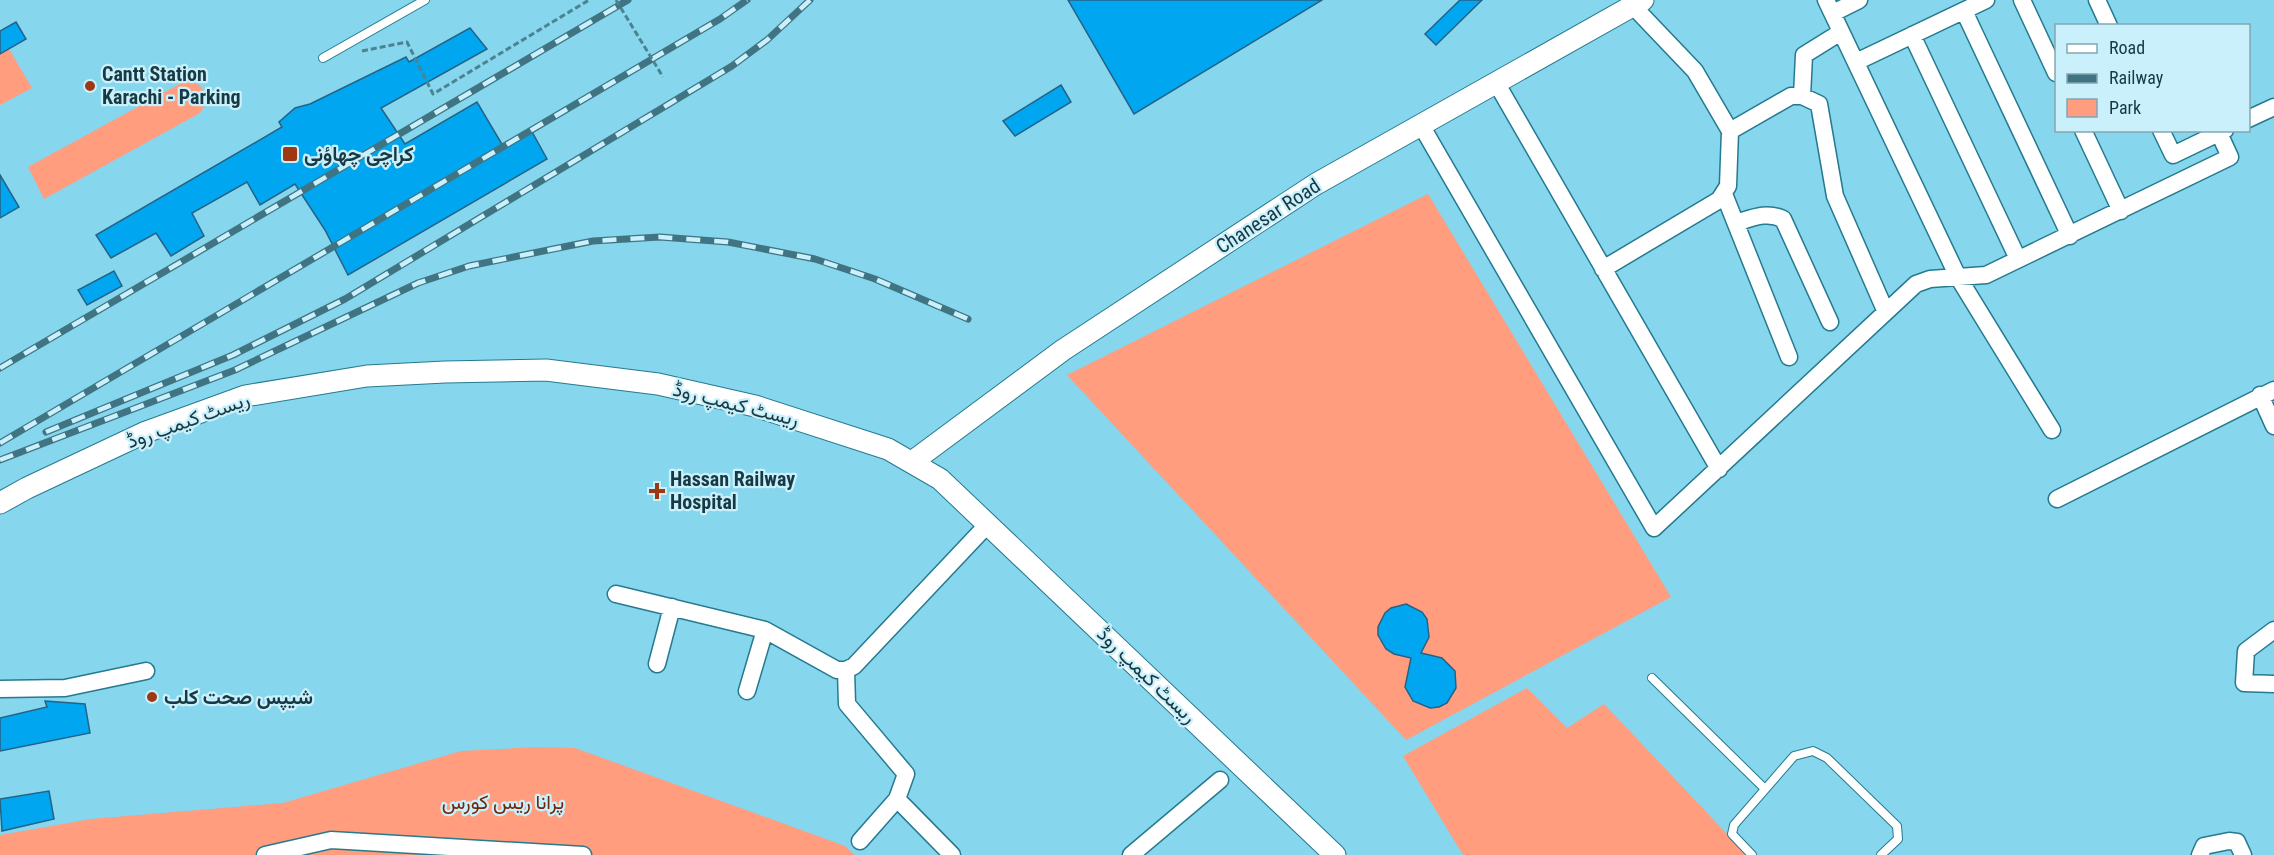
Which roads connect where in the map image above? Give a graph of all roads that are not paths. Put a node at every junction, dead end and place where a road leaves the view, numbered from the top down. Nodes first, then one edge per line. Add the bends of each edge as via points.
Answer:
1 (424, 0) edge
2 (1859, 0) edge
3 (1986, 0) edge
4 (2022, 0) edge
5 (2097, 0) edge
6 (1638, 3) edge
7 (1830, 7) edge
8 (1964, 11) junction
9 (2108, 24) edge
10 (1841, 32) junction
11 (1912, 35) junction
12 (323, 58) dead end
13 (1856, 63) junction
14 (2055, 71) edge
15 (1497, 84) junction
16 (1802, 96) junction
17 (2274, 107) edge
18 (2250, 118) edge
19 (1421, 125) junction
20 (1730, 131) junction
21 (2084, 132) edge
22 (2162, 132) edge
23 (2222, 132) edge
24 (1724, 194) junction
25 (2121, 211) junction
26 (1736, 223) junction
27 (2070, 236) junction
28 (2018, 259) junction
29 (1603, 268) junction
30 (1958, 277) junction
31 (1885, 310) junction
32 (1830, 322) dead end
33 (1789, 357) dead end
34 (2267, 393) edge
35 (2274, 426) edge
36 (2052, 430) dead end
37 (912, 462) junction
38 (1719, 469) junction
39 (2056, 499) dead end
40 (0, 503) edge
41 (989, 523) junction
42 (616, 594) dead end
43 (672, 608) junction
44 (765, 630) junction
45 (2274, 630) edge
46 (657, 664) dead end
47 (846, 670) junction
48 (146, 671) dead end
49 (1652, 678) dead end
50 (2274, 684) edge
51 (0, 690) edge
52 (747, 691) dead end
53 (1220, 780) dead end
54 (1765, 789) junction
55 (897, 799) junction
56 (860, 841) dead end
57 (265, 855) edge
58 (583, 855) edge
59 (952, 855) edge
60 (1131, 855) edge
61 (1335, 855) edge
62 (1752, 855) edge
63 (1881, 855) edge
64 (2200, 855) edge
65 (2243, 855) edge

1 - 12 lane
2 - 7 street
3 - 8 street
4 - 14 street
5 - 9 street
6 - 15 street, Chanesar Road
6 - 20 street via 1695,71
7 - 10 street
8 - 11 street
8 - 27 street
10 - 13 street
10 - 16 street via 1804,55
11 - 13 street
11 - 28 street
13 - 30 street
15 - 19 street, Chanesar Road
15 - 29 street
16 - 20 street via 1782,100
16 - 31 street via 1819,104 1835,196
17 - 18 street
19 - 37 street, Chanesar Road via 1316,184 1063,350
19 - 38 street via 1654,528
20 - 24 street via 1728,186
21 - 25 street
22 - 23 street via 2173,155
23 - 25 street via 2230,157
24 - 26 street
24 - 29 street
25 - 27 street
26 - 32 street via 1766,214 1783,219
26 - 33 street
27 - 28 street
28 - 30 street via 1986,275
29 - 38 street
30 - 31 street via 1916,284
30 - 36 street
31 - 38 street
34 - 35 street
34 - 39 street
37 - 40 street, ریسٹ کیمپ روڈ via 888,449 755,406 658,384 546,370 445,372 367,376 245,396 146,432
37 - 41 street, ریسٹ کیمپ روڈ via 940,479
41 - 47 street
41 - 61 street, ریسٹ کیمپ روڈ
42 - 43 street
43 - 44 street
43 - 46 street
44 - 47 street via 837,670
44 - 52 street
45 - 50 street via 2246,651 2244,683
47 - 55 street via 847,704 906,774
48 - 51 street via 65,688
49 - 54 lane
53 - 60 street
54 - 62 lane via 1732,831
54 - 63 lane via 1794,756 1813,751 1827,758 1897,826 1898,839
55 - 56 street
55 - 59 street
57 - 58 street via 331,840
64 - 65 street via 2204,846 2229,841 2238,842

